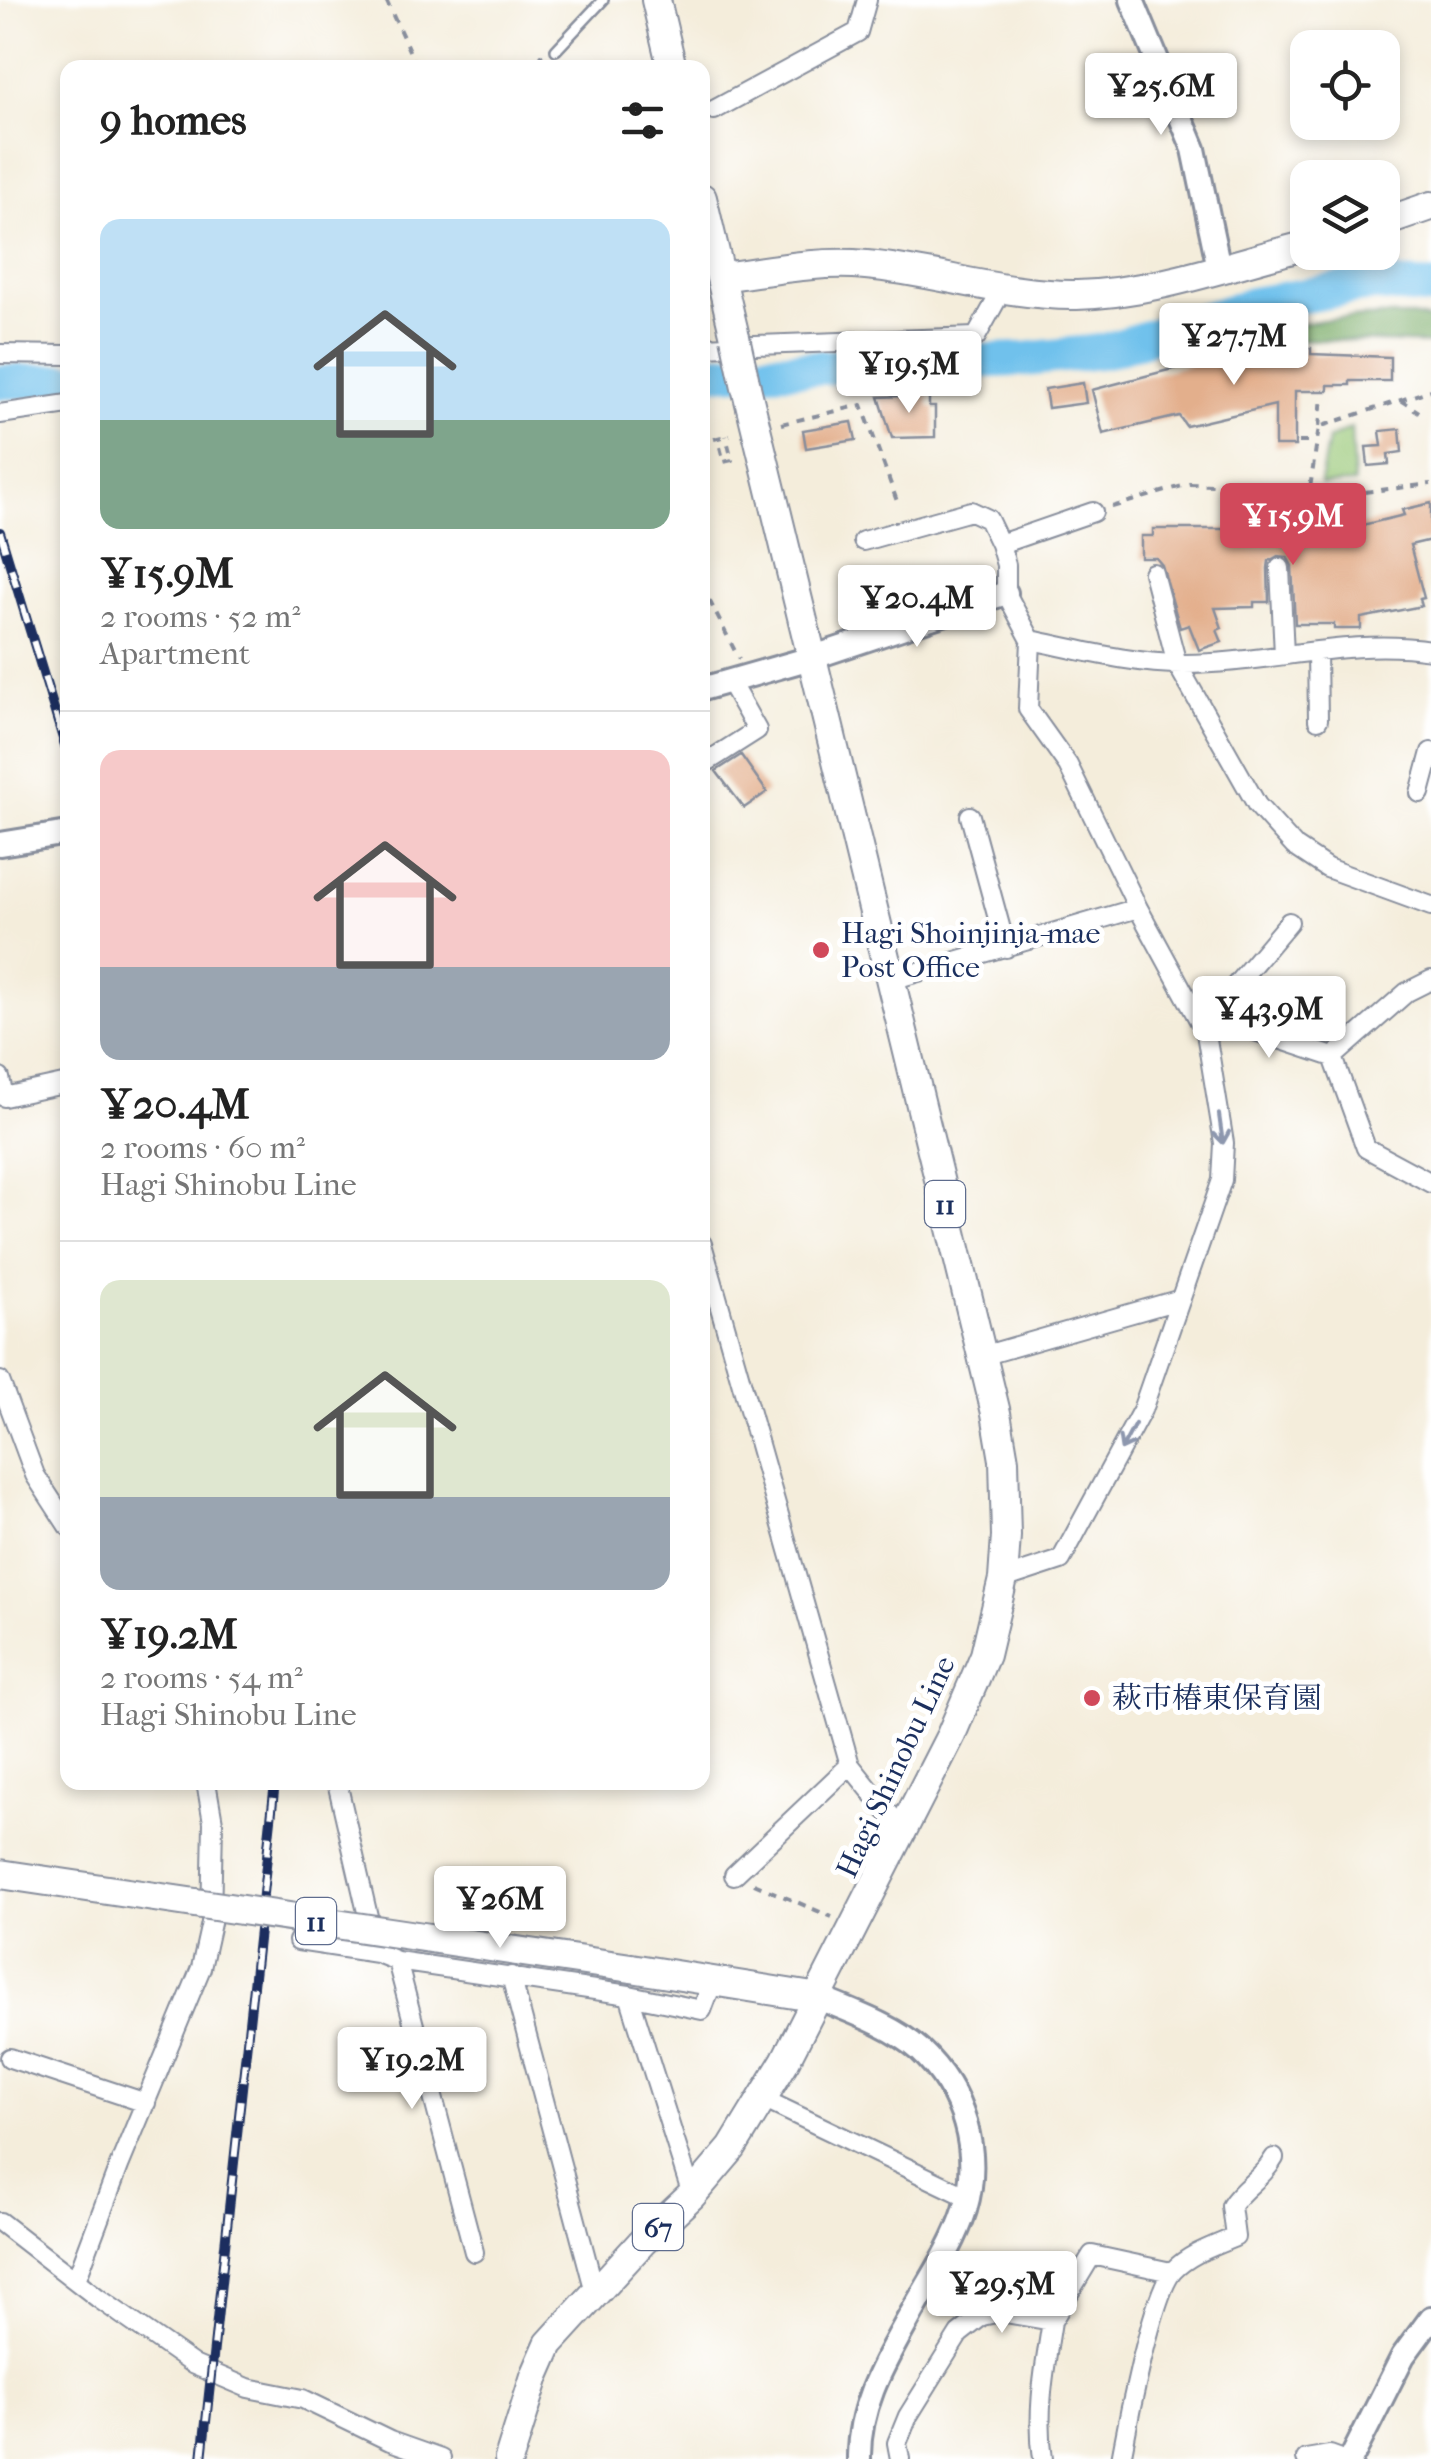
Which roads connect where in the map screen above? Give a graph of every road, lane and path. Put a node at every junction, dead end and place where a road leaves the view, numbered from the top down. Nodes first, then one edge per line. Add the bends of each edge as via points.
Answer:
1 (386, 0) edge
2 (603, 0) edge
3 (656, 0) edge
4 (867, 0) edge
5 (1132, 0) edge
6 (556, 50) dead end
7 (413, 60) edge
8 (670, 60) edge
9 (714, 110) dead end
10 (1431, 206) edge
11 (1400, 217) edge
12 (1290, 249) edge
13 (1219, 268) junction
14 (712, 278) edge
15 (1002, 290) junction
16 (710, 347) edge
17 (0, 354) edge
18 (60, 355) edge
19 (1431, 390) edge
20 (1322, 397) dead end
21 (1400, 400) junction
22 (60, 405) edge
23 (1419, 412) dead end
24 (0, 414) edge
25 (780, 424) dead end
26 (1319, 427) junction
27 (714, 439) dead end
28 (1299, 442) dead end
29 (1315, 442) junction
30 (720, 448) dead end
31 (1431, 484) edge
32 (1308, 491) junction
33 (1308, 502) dead end
34 (898, 504) dead end
35 (1093, 512) joint
36 (863, 541) dead end
37 (1000, 544) junction
38 (1280, 568) dead end
39 (1152, 573) dead end
40 (1006, 593) junction
41 (710, 606) edge
42 (1031, 640) junction
43 (1431, 650) edge
44 (1317, 651) junction
45 (1284, 654) junction
46 (811, 658) junction
47 (1177, 664) junction
48 (739, 680) junction
49 (710, 687) edge
50 (1318, 720) dead end
51 (1431, 752) edge
52 (710, 760) edge
53 (1420, 793) dead end
54 (970, 816) dead end
55 (60, 835) edge
56 (0, 844) edge
57 (1431, 906) edge
58 (1138, 908) junction
59 (1289, 922) dead end
60 (1006, 948) junction
61 (890, 980) junction
62 (1431, 980) edge
63 (1204, 1029) junction
64 (1333, 1057) junction
65 (60, 1084) edge
66 (1, 1091) edge
67 (1431, 1184) edge
68 (710, 1271) edge
69 (1180, 1299) junction
70 (724, 1318) junction
71 (710, 1321) edge
72 (982, 1356) junction
73 (0, 1381) edge
74 (60, 1513) edge
75 (1003, 1579) junction
76 (850, 1765) junction
77 (207, 1790) edge
78 (339, 1790) edge
79 (904, 1832) junction
80 (0, 1874) edge
81 (734, 1876) joint
82 (855, 1927) junction
83 (298, 1941) dead end
84 (376, 1953) junction
85 (397, 1961) junction
86 (511, 1976) junction
87 (630, 1981) junction
88 (819, 1998) junction
89 (10, 2058) dead end
90 (761, 2098) junction
91 (146, 2103) junction
92 (1274, 2158) dead end
93 (692, 2195) junction
94 (968, 2197) junction
95 (0, 2222) edge
96 (474, 2252) dead end
97 (1171, 2272) junction
98 (76, 2280) junction
99 (595, 2292) junction
100 (1431, 2318) edge
101 (1052, 2320) junction
102 (442, 2459) edge
103 (509, 2459) edge
104 (859, 2459) edge
105 (900, 2459) edge
106 (1043, 2459) edge
107 (1121, 2459) edge
108 (1306, 2459) edge
109 (1341, 2459) edge
110 (1351, 2459) edge

1 - 7 path
2 - 6 lane
3 - 8 main road
4 - 9 street via 858,32
5 - 13 street via 1194,150
10 - 11 main road
12 - 13 main road
13 - 15 main road via 1121,292
14 - 15 main road via 860,264
14 - 46 main road, Hagi Shinobu Line / 11, bridge via 735,337
15 - 16 street via 976,337
17 - 18 street
19 - 21 path
20 - 26 path
21 - 23 path
21 - 26 path
22 - 24 street
25 - 34 path via 862,405
26 - 29 path
27 - 30 path via 728,436 732,460 724,462
28 - 29 path
29 - 32 path
31 - 32 path
32 - 33 path
32 - 35 path via 1189,484
35 - 37 street
36 - 37 street via 971,511 988,519
37 - 40 street
38 - 45 street
39 - 47 street
40 - 42 street
40 - 46 street
41 - 48 path
42 - 47 street
42 - 58 street via 1028,709 1068,765
43 - 44 street via 1371,645
44 - 45 street
44 - 50 street
45 - 47 street
46 - 48 street
46 - 61 main road, Hagi Shinobu Line / 11
47 - 57 street via 1258,805 1294,846 1327,868
48 - 49 street
48 - 52 street via 757,730
51 - 53 street
54 - 60 street
55 - 56 street
58 - 60 street
58 - 63 street
59 - 63 street
60 - 61 street
61 - 72 main road, Hagi Shinobu Line / 11
62 - 64 street via 1406,992
63 - 64 street via 1234,1024
63 -> 69 street via 1224,1143 1222,1180
64 - 67 street via 1366,1148
65 - 66 street
68 - 70 street
69 - 72 street
69 -> 75 street via 1142,1410 1061,1560
70 - 71 street
70 - 76 street
72 - 75 main road, Hagi Shinobu Line / 11 via 1004,1460
73 - 74 street via 35,1474
75 - 79 main road, Hagi Shinobu Line / 11 via 985,1655
76 - 79 street
76 - 81 street
77 - 91 street via 211,1923 194,1986
78 - 84 street
79 - 82 main road, Hagi Shinobu Line / 11
80 - 87 main road, 11, bridge
81 - 82 path
82 - 88 main road, Hagi Shinobu Line / 11
83 - 84 street
84 - 85 street
85 - 86 street
85 - 96 street
86 - 87 street
86 - 99 street
87 - 88 main road, 11 via 714,1981
87 - 93 street
88 - 90 main road, 67
88 - 94 street via 918,2048 941,2074 967,2124
89 - 91 street
90 - 93 main road, 67 via 732,2148
90 - 94 street
91 - 98 street
92 - 97 street via 1230,2206 1234,2237
93 - 99 main road, 67
94 - 104 street via 948,2249 878,2374 864,2409
95 - 98 street
97 - 101 street via 1092,2255
97 - 107 street via 1130,2400
98 - 102 street via 194,2364 248,2388 304,2399
99 - 103 main road, 67 via 549,2344
100 - 110 street via 1403,2356
101 - 105 street via 1000,2312 959,2334 908,2416 897,2443
101 - 106 street via 1040,2397
108 - 109 street

